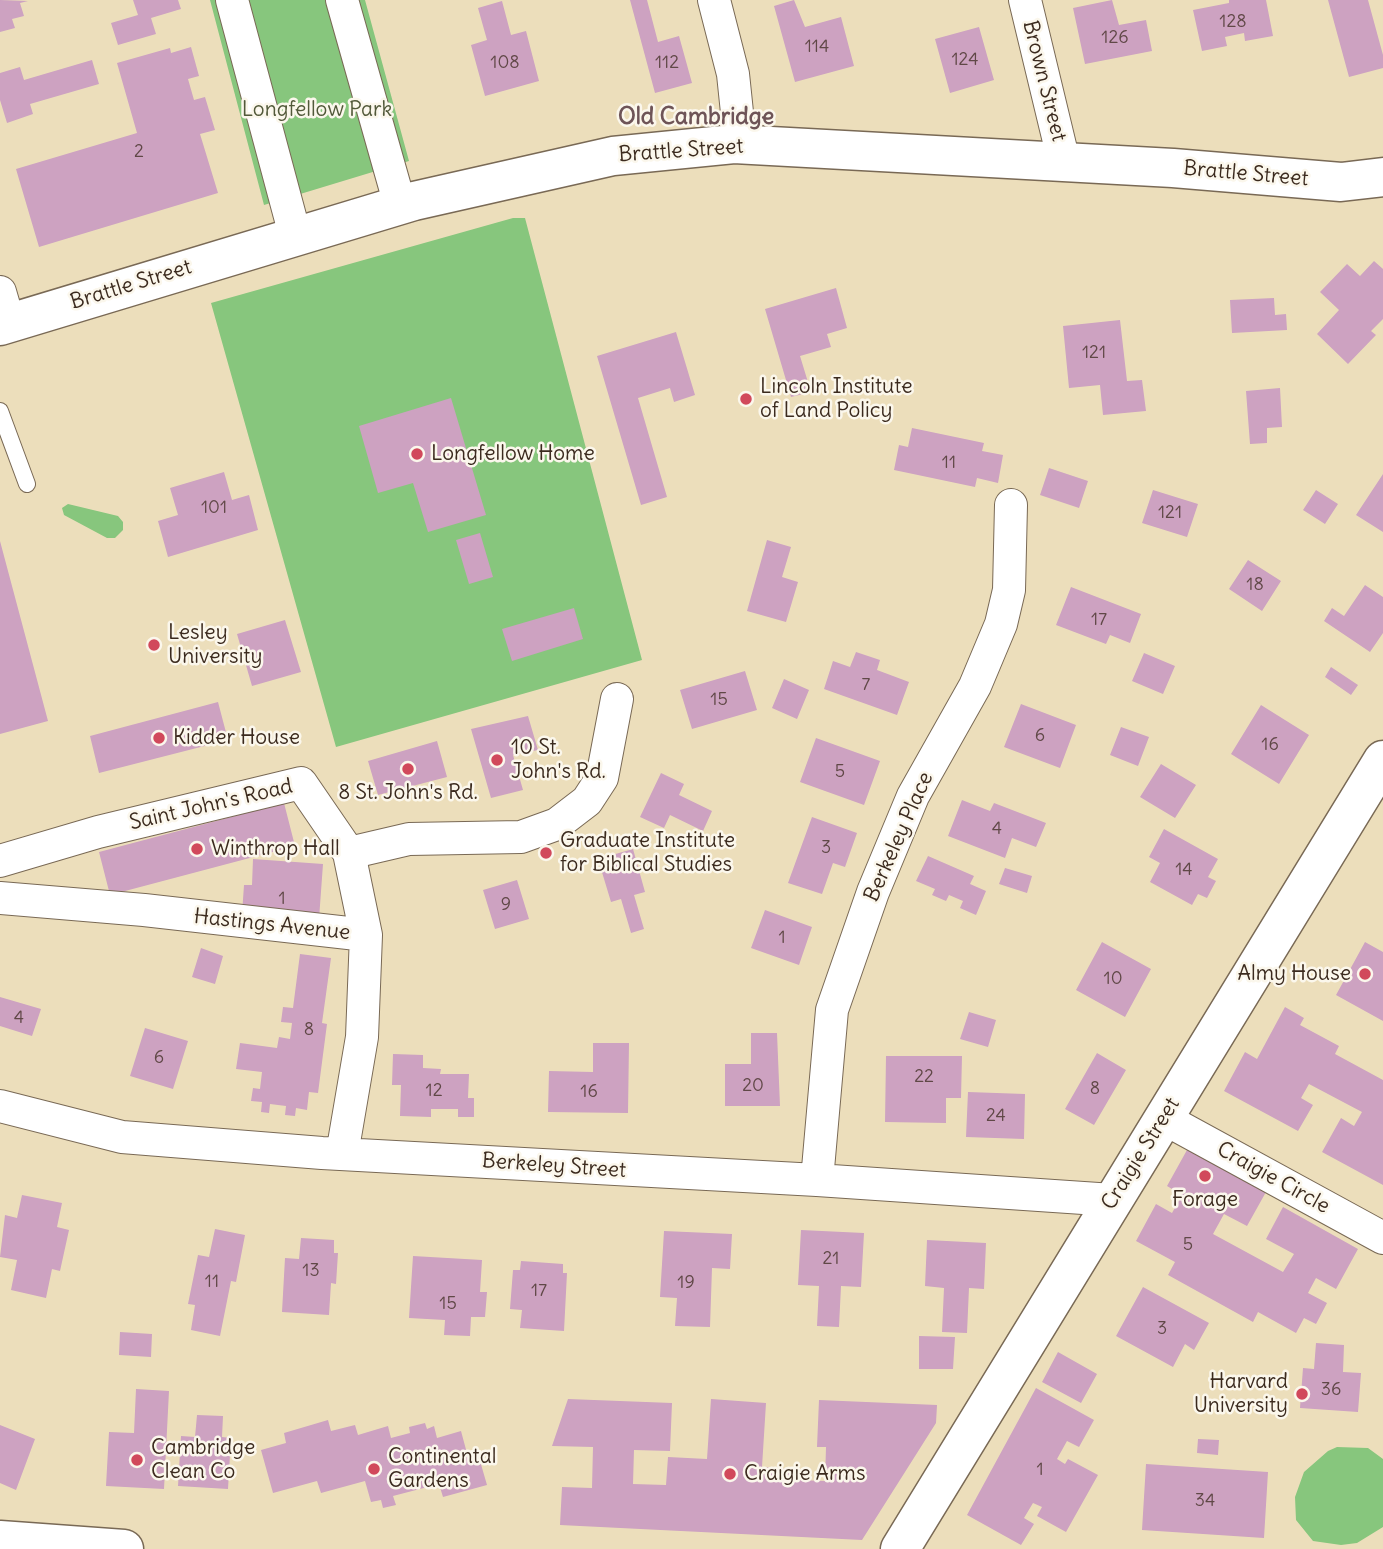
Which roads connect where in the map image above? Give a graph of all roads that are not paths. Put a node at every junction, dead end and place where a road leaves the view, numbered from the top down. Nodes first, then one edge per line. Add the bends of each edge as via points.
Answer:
1 (232, 0) edge
2 (342, 0) edge
3 (714, 0) edge
4 (1025, 0) edge
5 (733, 144) junction
6 (1064, 162) junction
7 (1383, 177) edge
8 (400, 205) junction
9 (295, 235) junction
10 (3, 314) edge
11 (0, 411) edge
12 (27, 484) dead end
13 (1011, 505) dead end
14 (617, 699) dead end
15 (1383, 760) edge
16 (349, 853) junction
17 (0, 861) edge
18 (0, 898) edge
19 (367, 937) junction
20 (0, 1106) edge
21 (1163, 1118) junction
22 (342, 1154) junction
23 (817, 1180) junction
24 (1113, 1200) junction
25 (1383, 1238) edge
26 (0, 1542) edge
27 (10, 1549) edge
28 (124, 1549) edge
29 (900, 1549) edge

1 - 9 street
2 - 8 street
3 - 5 street via 733,74 738,122
4 - 6 street, Brown Street
5 - 6 main road, Brattle Street
5 - 8 main road, Brattle Street via 613,156
6 - 7 main road, Brattle Street via 1341,182
8 - 9 main road, Brattle Street
9 - 10 main road, Brattle Street
11 - 12 lane
13 - 23 street, Berkeley Place via 1009,590 1001,624 975,686 909,806 832,1010
14 - 16 street via 602,778 587,802 557,824 521,837 409,839
15 - 21 main road, Craigie Street
16 - 17 street, Saint John's Road via 301,783
16 - 19 street, Saint John's Road
18 - 19 street, Hastings Avenue
19 - 22 street, Hastings Avenue via 362,1037
20 - 22 street, Berkeley Street via 122,1137
21 - 24 main road, Craigie Street
21 - 25 street, Craigie Circle
22 - 23 street, Berkeley Street
23 - 24 street, Berkeley Street
24 - 29 main road, Craigie Street
26 - 27 main road
26 - 28 main road

